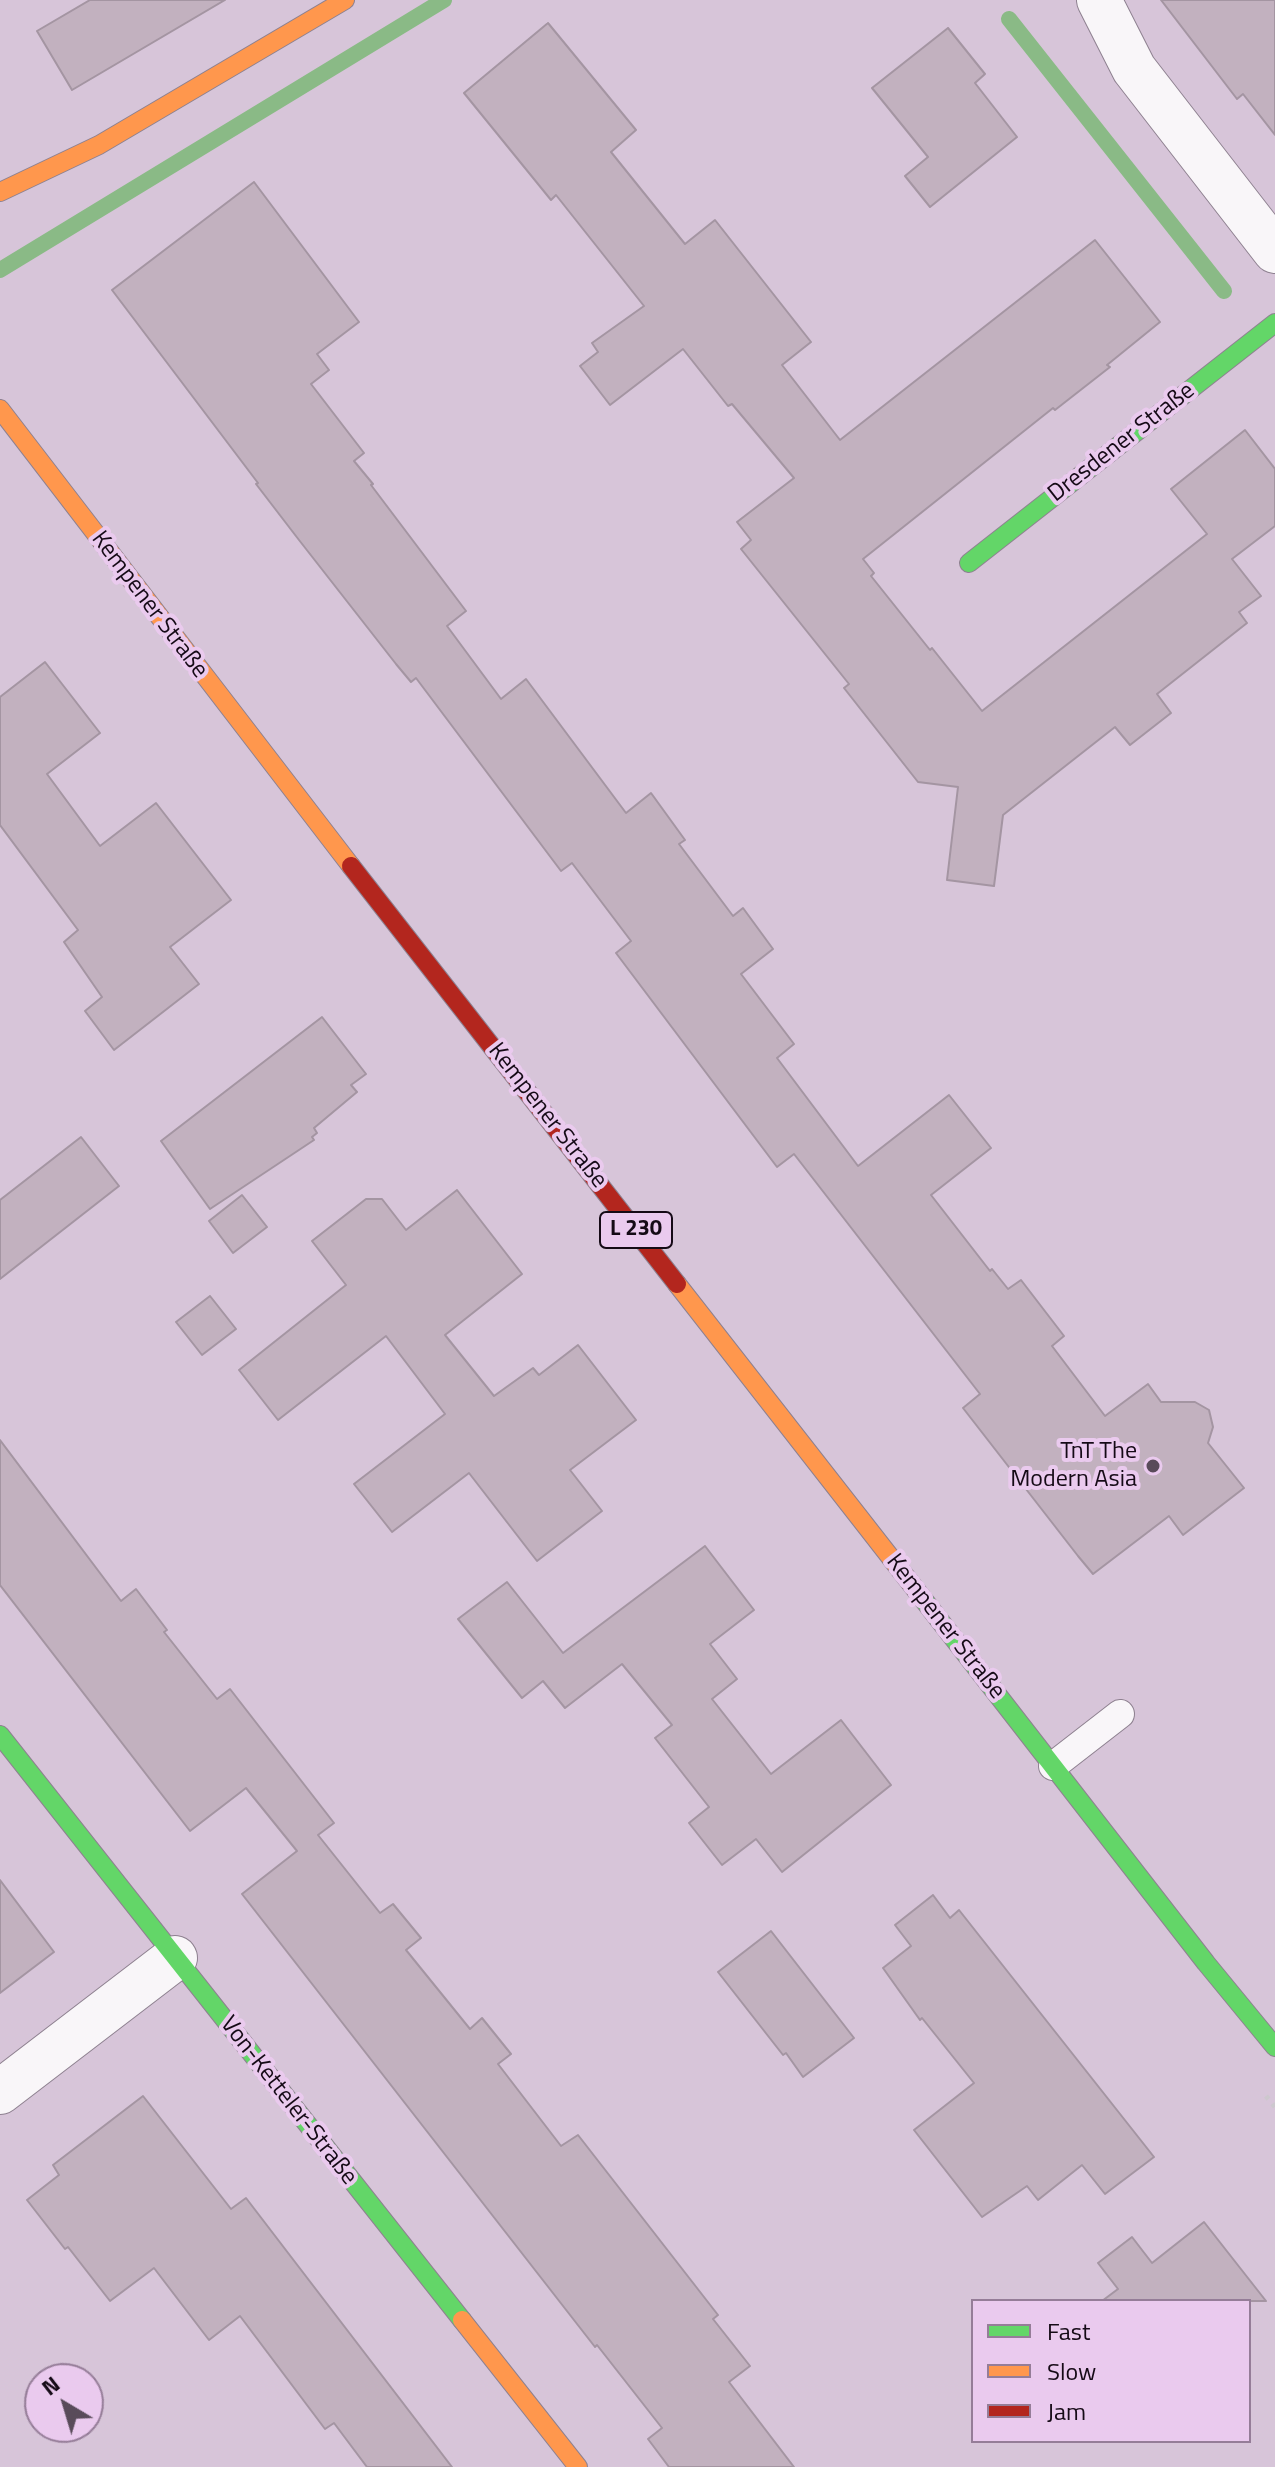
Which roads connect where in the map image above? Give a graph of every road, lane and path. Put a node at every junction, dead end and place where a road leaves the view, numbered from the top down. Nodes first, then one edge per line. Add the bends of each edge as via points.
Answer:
1 (345, 0) edge
2 (1099, 0) edge
3 (0, 192) edge
4 (1275, 251) edge
5 (1275, 323) edge
6 (2, 418) edge
7 (969, 563) dead end
8 (1120, 1714) dead end
9 (0, 1735) edge
10 (1053, 1766) junction
11 (175, 1958) junction
12 (1275, 2047) edge
13 (0, 2092) edge
14 (578, 2467) edge

1 - 3 main road via 99,145
2 - 4 street via 1134,69
5 - 7 main road, Dresdener Straße
6 - 10 main road, Kempener Straße / L 230
8 - 10 lane
9 - 11 main road, Von-Ketteler-Straße
10 - 12 main road, Kempener Straße / L 230
11 - 13 street
11 - 14 main road, Von-Ketteler-Straße

